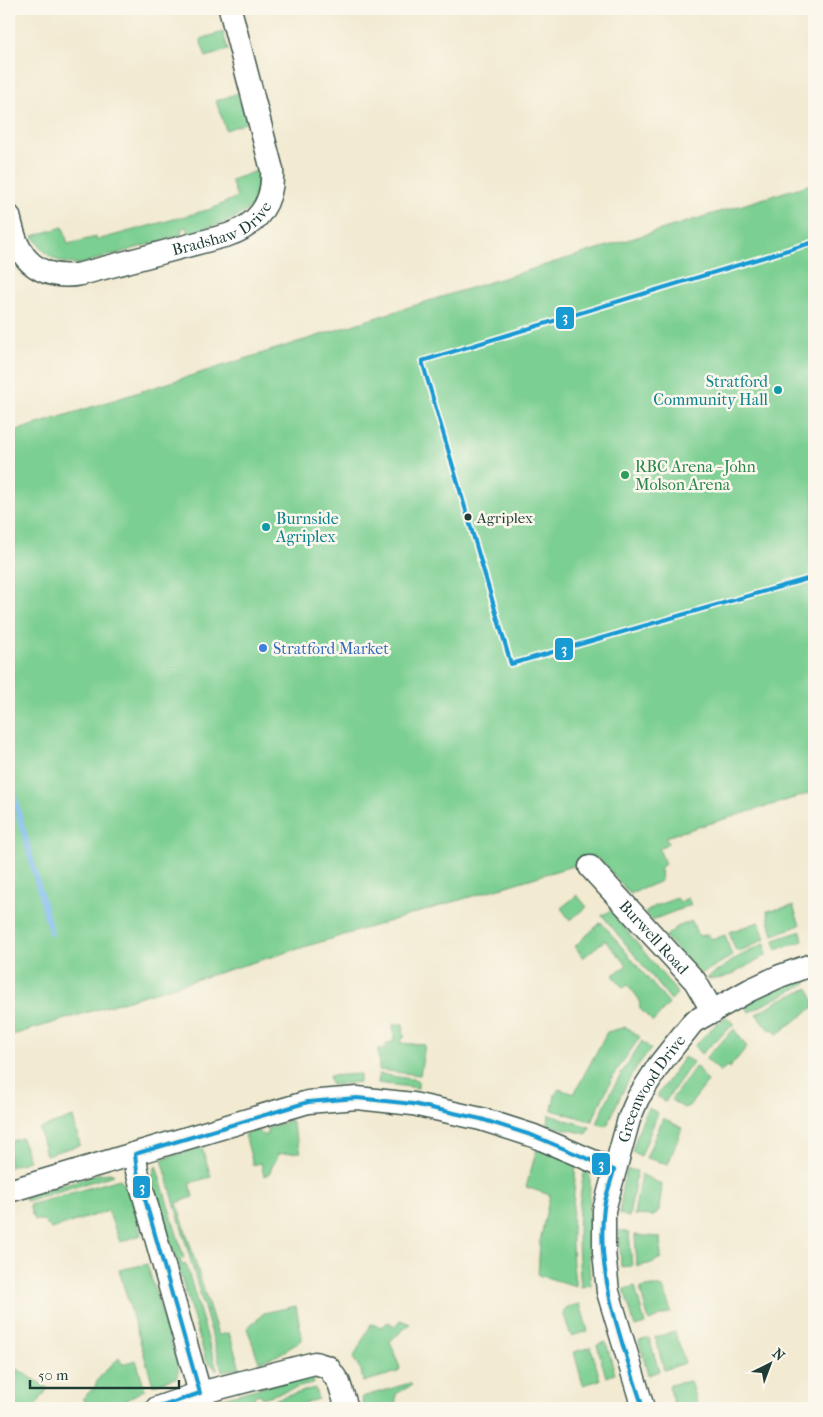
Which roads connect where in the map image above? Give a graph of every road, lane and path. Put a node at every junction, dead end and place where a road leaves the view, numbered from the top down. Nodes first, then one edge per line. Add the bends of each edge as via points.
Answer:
1 (230, 9) edge
2 (9, 216) edge
3 (590, 867) dead end
4 (814, 964) edge
5 (713, 1012) junction
6 (135, 1154) junction
7 (614, 1170) junction
8 (9, 1191) edge
9 (200, 1393) junction
10 (157, 1408) edge
11 (346, 1408) edge
12 (643, 1408) edge

1 - 2 street, Bradshaw Drive via 272,170 271,191 256,219 239,232 65,276 43,271 30,262 17,243
3 - 5 street, Burwell Road via 695,981
4 - 5 street, Greenwood Drive via 750,990
5 - 7 street, Greenwood Drive via 688,1028 638,1098
6 - 7 street via 308,1102 356,1098 413,1104 481,1119 534,1136
6 - 8 street
6 - 9 street via 137,1171
7 - 12 street, Greenwood Drive via 604,1210 606,1279
9 - 10 street
9 - 11 street via 315,1363 328,1367 339,1383

